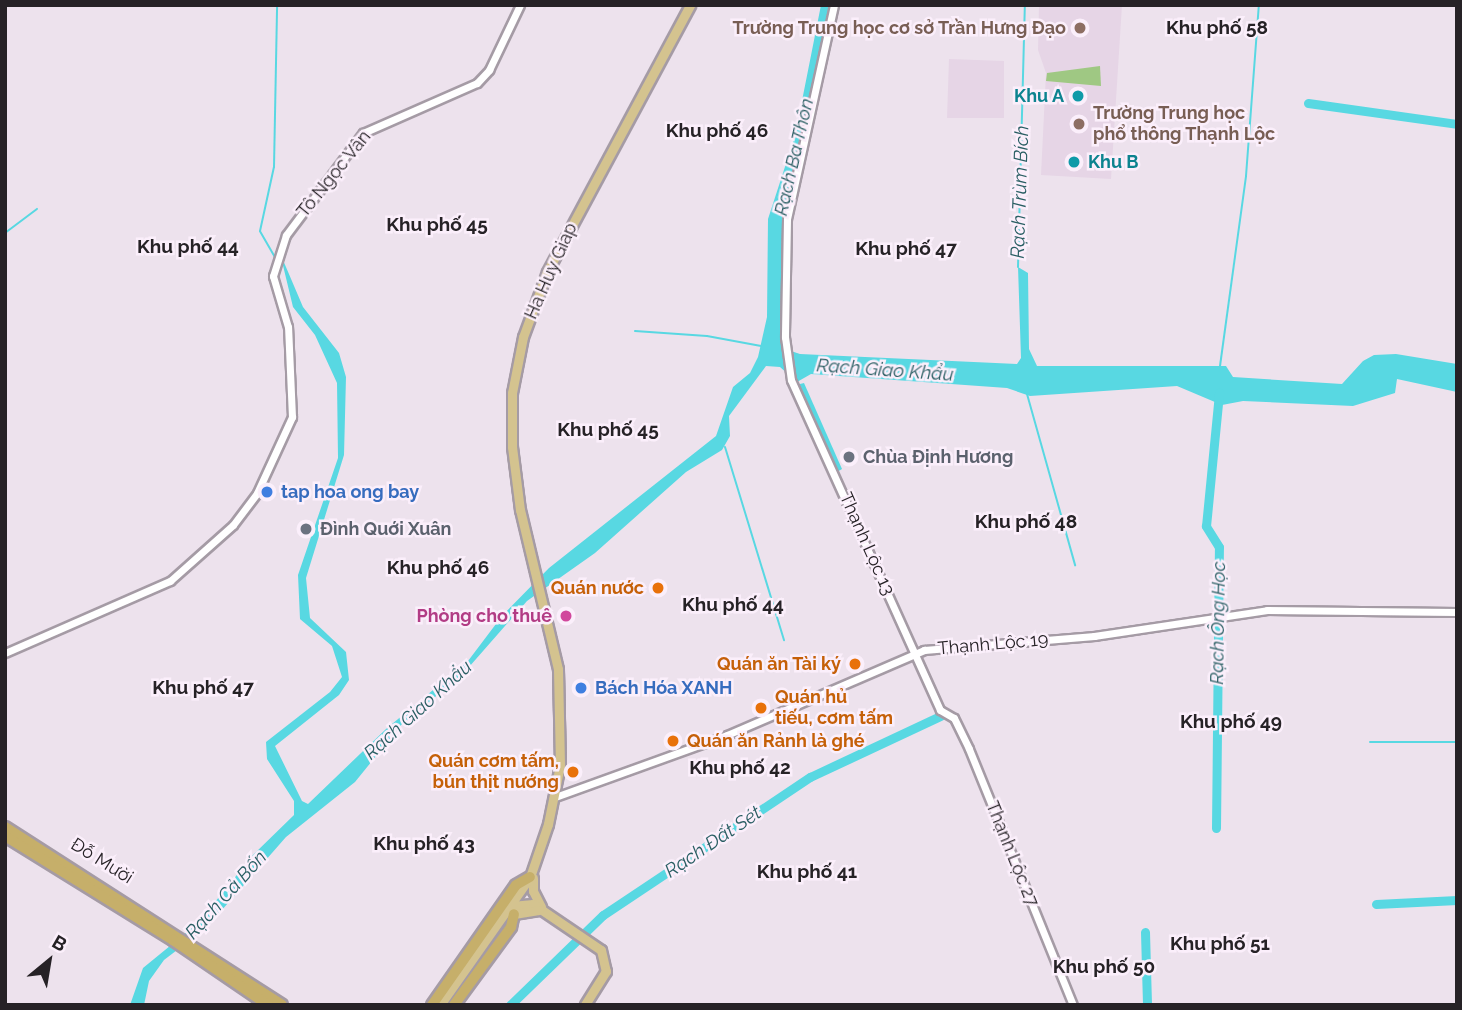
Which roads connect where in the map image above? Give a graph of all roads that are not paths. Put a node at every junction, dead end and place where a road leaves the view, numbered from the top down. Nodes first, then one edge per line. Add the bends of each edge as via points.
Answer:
1 (520, 5) edge
2 (690, 5) edge
3 (834, 5) edge
4 (1457, 612) edge
5 (5, 653) edge
6 (916, 653) junction
7 (940, 710) joint
8 (555, 797) junction
9 (5, 820) edge
10 (5, 827) edge
11 (5, 836) edge
12 (5, 843) edge
13 (57, 871) junction
14 (530, 876) junction
15 (521, 902) junction
16 (512, 910) junction
17 (545, 911) junction
18 (498, 931) junction
19 (176, 937) junction
20 (265, 1003) edge
21 (282, 1005) edge
22 (432, 1005) edge
23 (440, 1005) edge
24 (447, 1005) edge
25 (454, 1005) edge
26 (585, 1005) edge
27 (1073, 1005) edge

1 - 5 street, Tô Ngọc Vân via 489,69 477,83 363,133 277,253 273,269 288,327 293,408 282,443 257,493 218,542 180,574
2 - 8 main road, Ha Huy Giap via 547,272 523,337 512,393 512,447 562,704
3 - 6 street, Thạnh Lộc 13 via 787,219 786,344 791,380
4 - 6 street, Thạnh Lộc 19 via 1298,609
6 - 7 street, Thạnh Lộc 13
6 - 8 street, Thạnh Lộc 19 via 726,736
7 - 27 street, Thạnh Lộc 27 via 954,718 969,749
8 - 14 main road
9 - 19 highway, Đỗ Mười
10 - 19 highway, Đỗ Mười
11 - 13 highway, Đỗ Mười
12 - 13 highway, Đỗ Mười
13 - 19 highway, Đỗ Mười
14 - 15 main road
14 - 16 main road
14 - 17 main road
14 - 22 highway via 516,886
15 - 16 main road
15 - 17 main road
16 - 17 main road
16 - 18 main road
16 - 25 highway via 511,927
17 - 26 main road via 589,939 604,955 607,965
18 - 23 main road
18 - 24 main road
19 - 20 highway
20 - 21 highway

